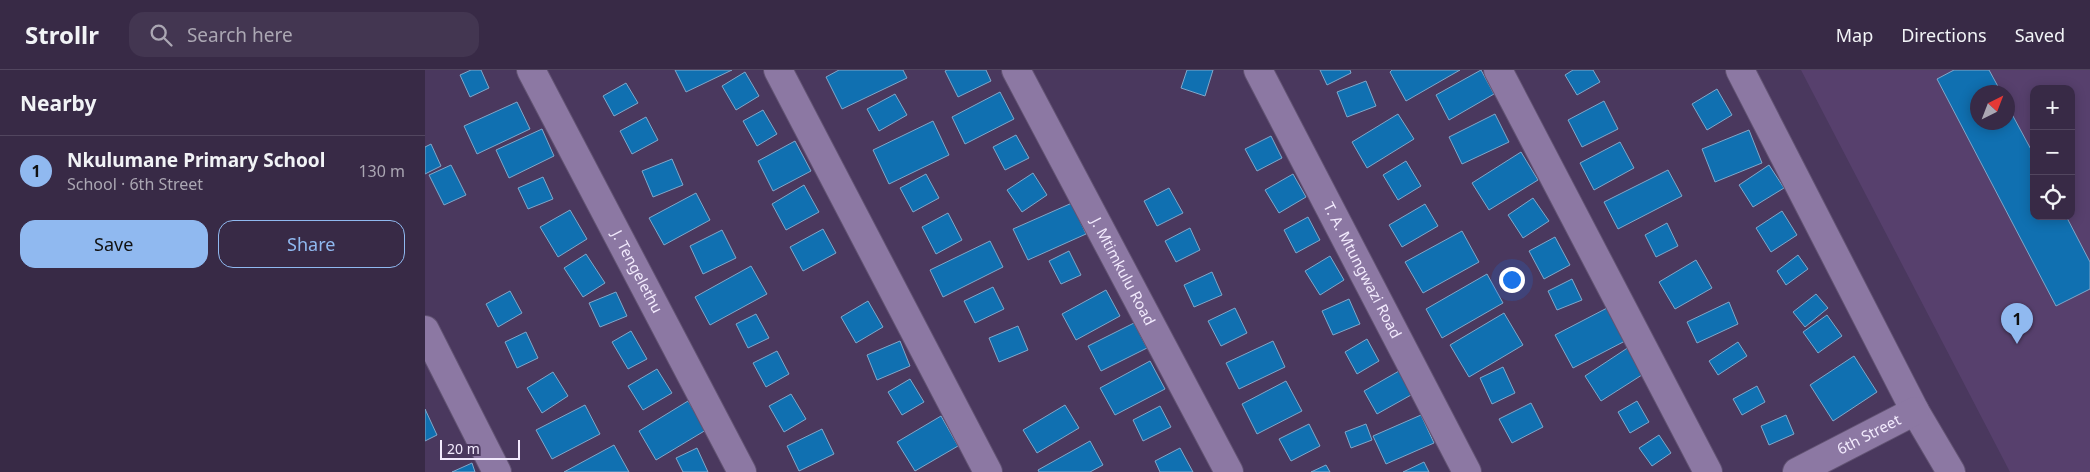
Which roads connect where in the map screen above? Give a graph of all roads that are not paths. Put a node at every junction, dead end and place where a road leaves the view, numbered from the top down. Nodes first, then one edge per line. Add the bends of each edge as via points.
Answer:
1 (531, 70) edge
2 (778, 70) edge
3 (1016, 70) edge
4 (1258, 70) edge
5 (1498, 70) edge
6 (1741, 70) edge
7 (425, 330) edge
8 (1915, 411) junction
9 (497, 472) edge
10 (742, 472) edge
11 (988, 472) edge
12 (1229, 472) edge
13 (1467, 472) edge
14 (1708, 472) edge
15 (1797, 472) edge
16 (1951, 472) edge

1 - 10 street, J. Tengelethu
2 - 11 street
3 - 12 street, J. Mtimkulu Road
4 - 13 street, T. A. Mtungwazi Road
5 - 14 street
6 - 8 street
7 - 9 street
8 - 15 street, 6th Street
8 - 16 street

